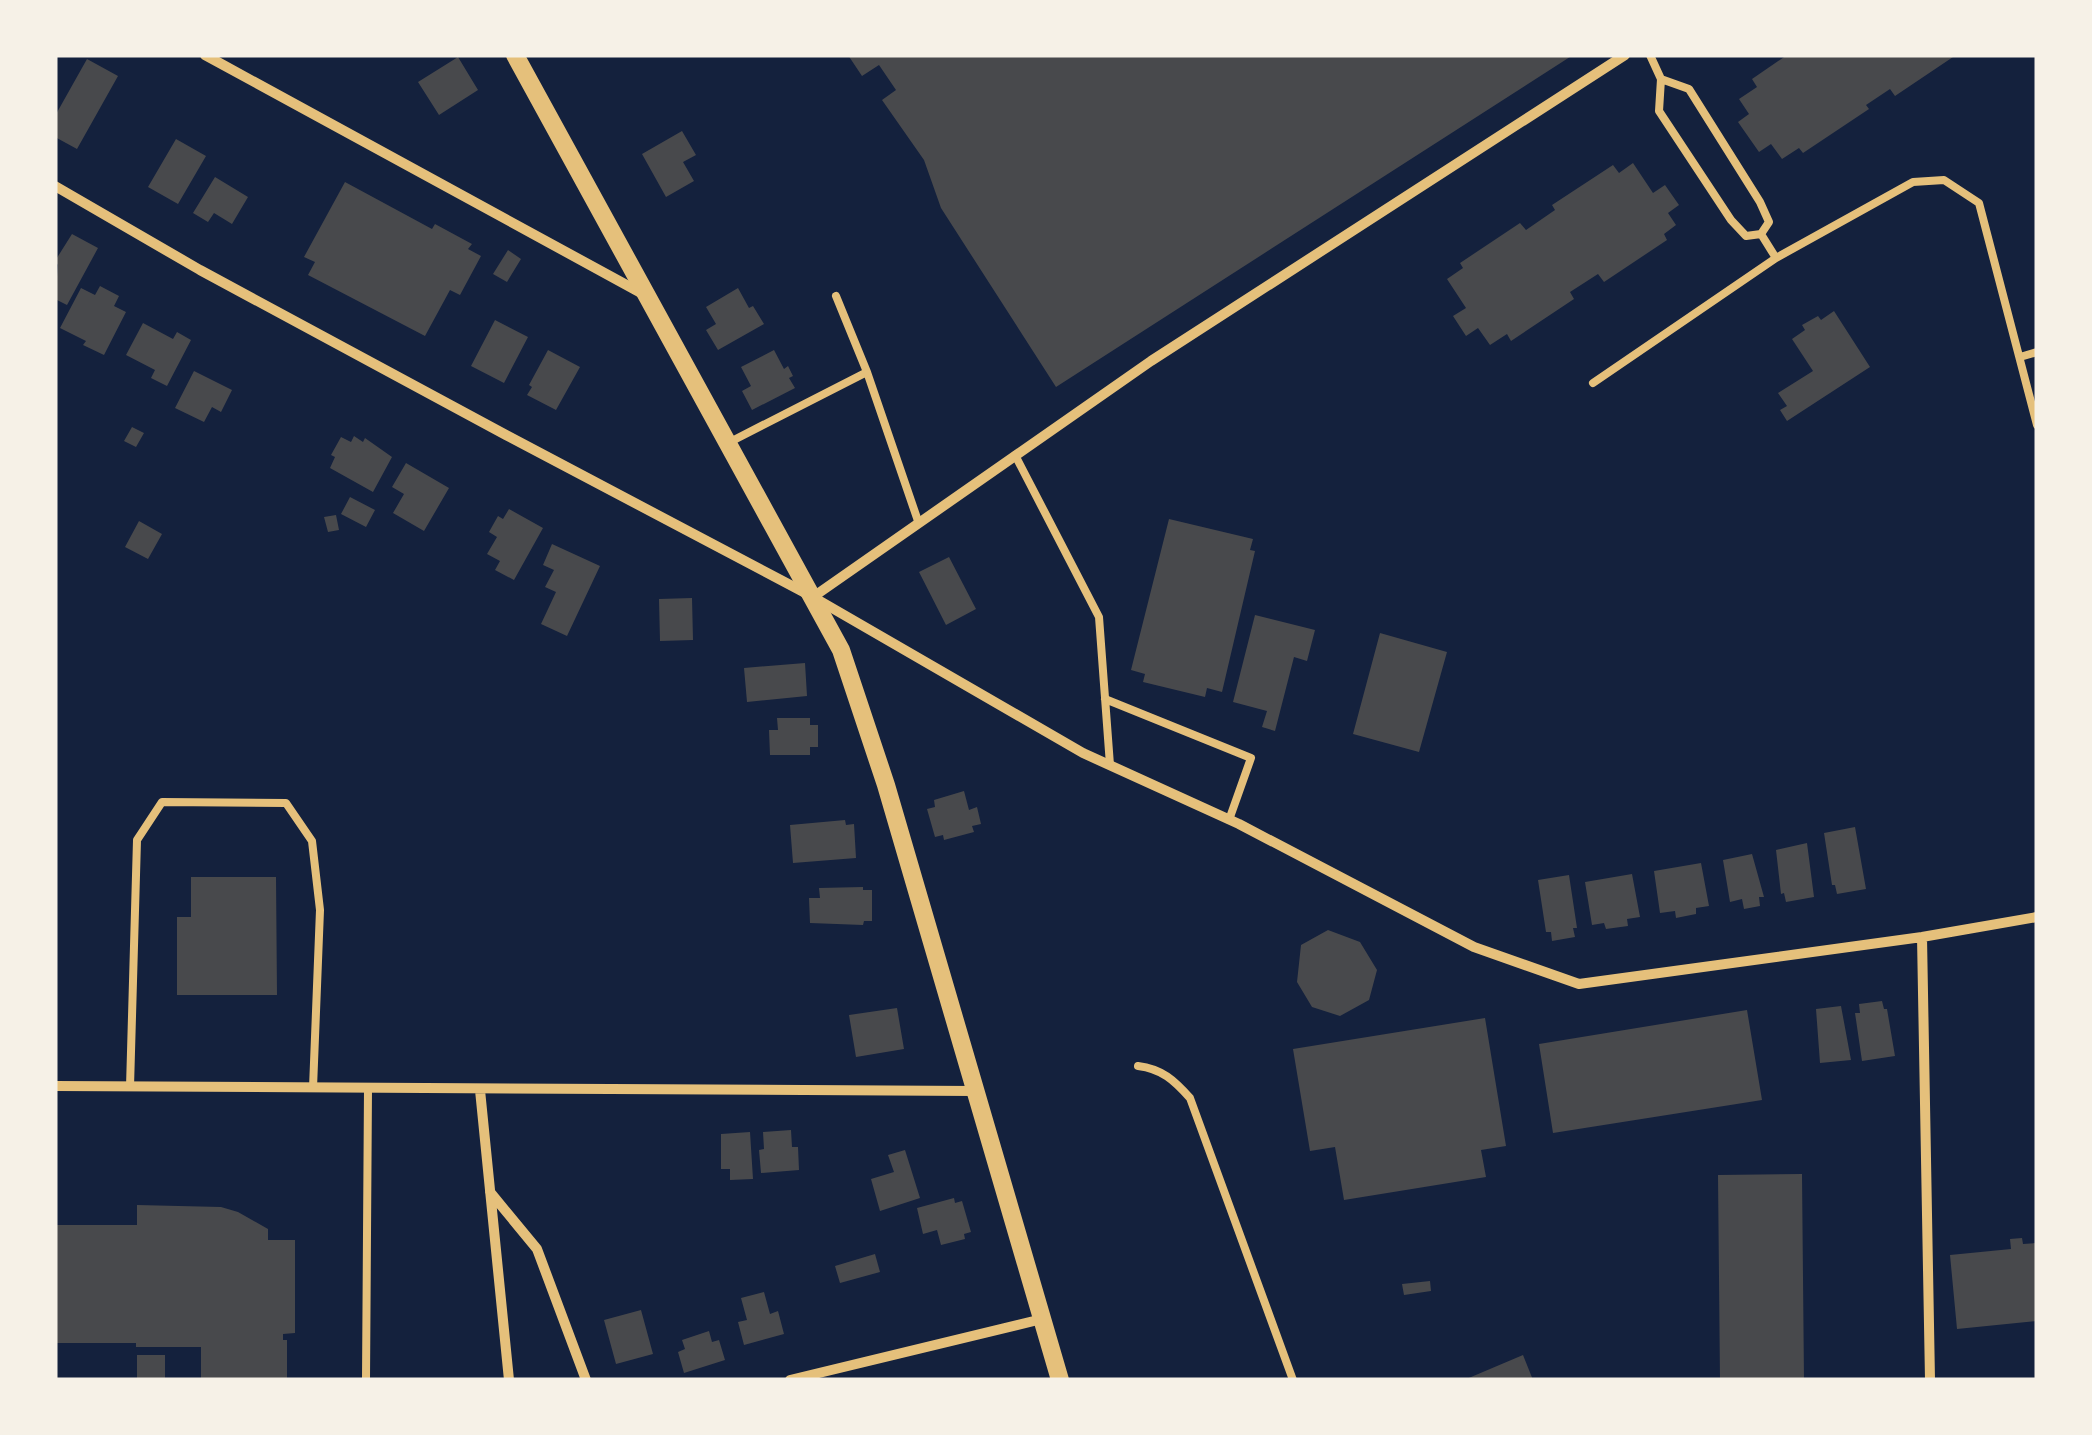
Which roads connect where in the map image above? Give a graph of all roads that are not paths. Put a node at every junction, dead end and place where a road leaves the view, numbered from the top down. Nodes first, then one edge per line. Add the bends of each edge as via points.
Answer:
1 (205, 55) edge
2 (514, 55) edge
3 (1625, 55) edge
4 (1650, 55) edge
5 (1660, 79) junction
6 (55, 186) edge
7 (1762, 234) junction
8 (1776, 258) junction
9 (836, 296) dead end
10 (649, 297) junction
11 (2037, 352) edge
12 (2020, 356) junction
13 (868, 372) junction
14 (1593, 383) dead end
15 (2037, 424) edge
16 (728, 442) junction
17 (1015, 455) junction
18 (918, 521) junction
19 (813, 597) junction
20 (1105, 698) junction
21 (1110, 765) junction
22 (1229, 820) junction
23 (2037, 917) edge
24 (1922, 937) junction
25 (1138, 1066) dead end
26 (55, 1086) edge
27 (130, 1087) junction
28 (313, 1088) junction
29 (368, 1089) junction
30 (480, 1090) junction
31 (974, 1091) junction
32 (490, 1192) junction
33 (1042, 1319) junction
34 (366, 1380) edge
35 (510, 1380) edge
36 (586, 1380) edge
37 (790, 1380) edge
38 (1060, 1380) edge
39 (1293, 1380) edge
40 (1930, 1380) edge

1 - 10 street
2 - 10 street
3 - 17 street
4 - 5 lane
5 - 7 lane via 1689,89 1760,202 1769,222
5 - 7 lane via 1658,110 1731,220 1746,236
6 - 19 street
7 - 8 lane
8 - 12 lane via 1913,182 1944,180 1979,203
8 - 14 lane
9 - 13 lane
10 - 16 street
11 - 12 lane
12 - 15 lane
13 - 16 lane
13 - 18 lane
16 - 19 street
17 - 18 street
17 - 20 lane via 1099,618
18 - 19 street
19 - 21 street
19 - 31 street via 864,713
20 - 21 lane
20 - 22 lane via 1251,758
21 - 22 street
22 - 24 street via 1474,947 1579,984
23 - 24 street
24 - 40 street
25 - 39 lane via 1173,1078 1190,1098
26 - 27 street
27 - 28 street
27 - 28 lane via 136,840 162,802 286,802 312,841 320,910
28 - 29 street
29 - 30 street
29 - 34 lane
30 - 31 street
30 - 32 street
31 - 33 street
32 - 35 street
32 - 36 street via 537,1249
33 - 37 street
33 - 38 street

